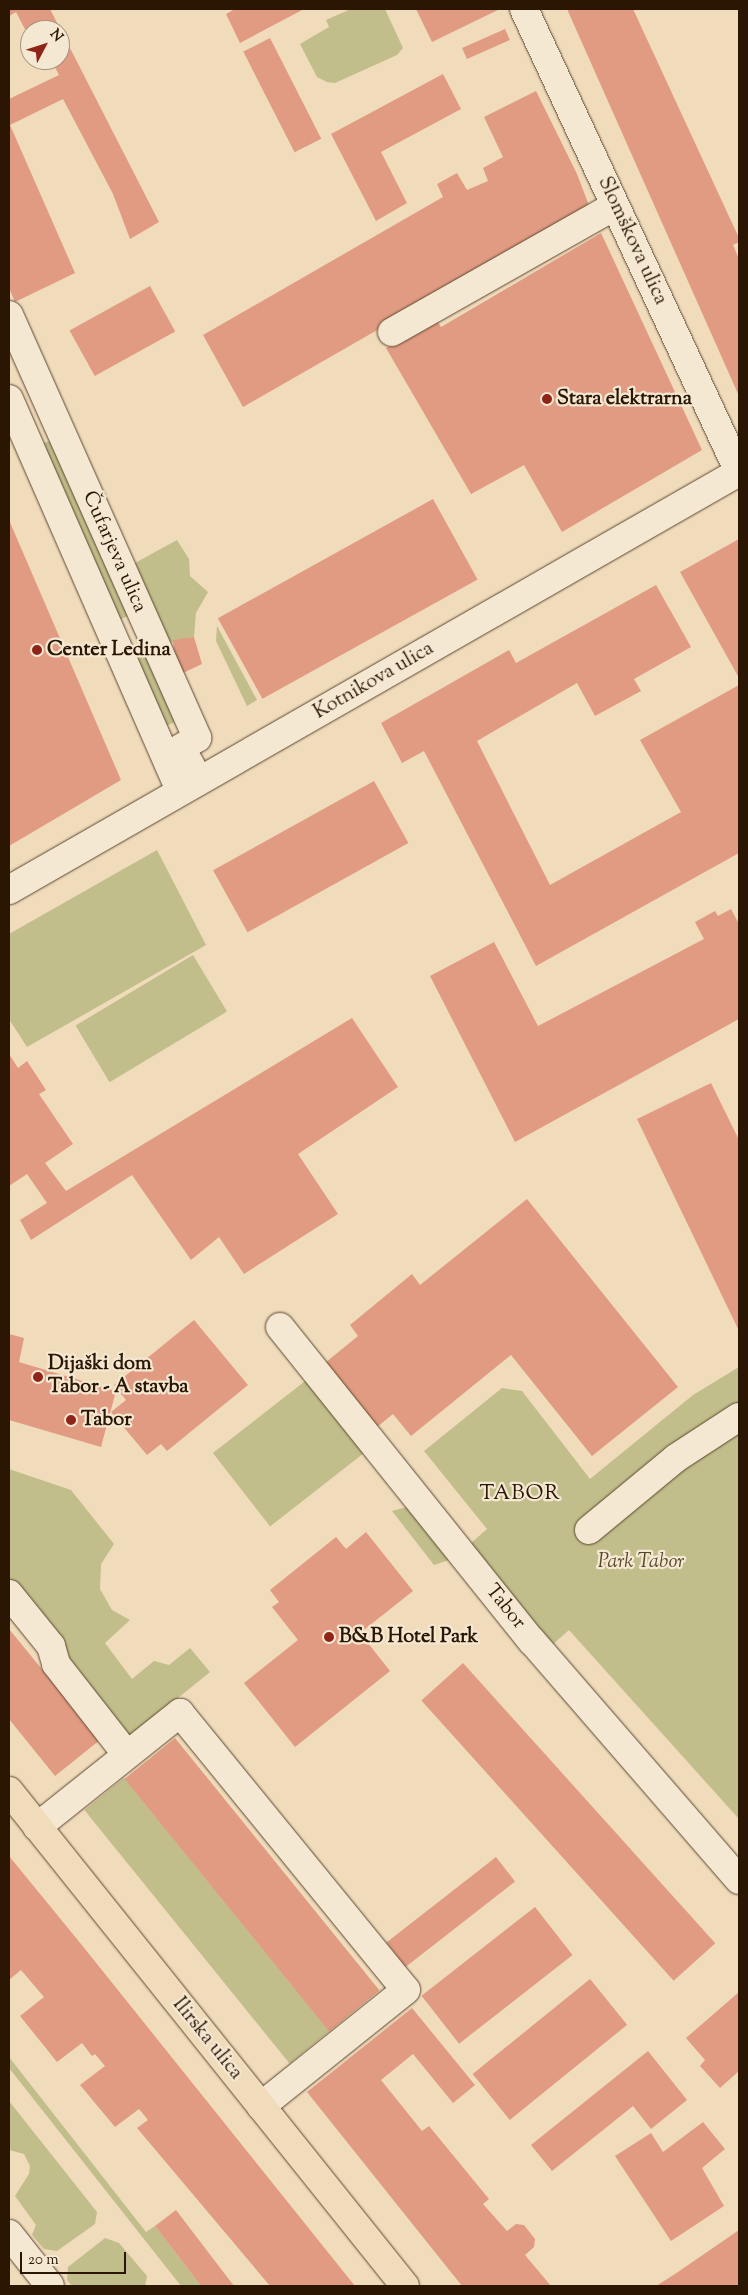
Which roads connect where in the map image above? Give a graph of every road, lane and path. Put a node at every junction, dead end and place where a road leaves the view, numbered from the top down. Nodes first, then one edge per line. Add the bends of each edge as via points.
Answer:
1 (524, 9) edge
2 (615, 206) junction
3 (9, 315) edge
4 (392, 332) dead end
5 (9, 399) edge
6 (739, 472) edge
7 (189, 786) junction
8 (9, 890) edge
9 (280, 1327) dead end
10 (739, 1417) edge
11 (590, 1530) dead end
12 (9, 1594) edge
13 (128, 1755) junction
14 (9, 1791) edge
15 (37, 1827) junction
16 (739, 1880) edge
17 (261, 2106) junction
18 (9, 2234) edge
19 (50, 2286) edge
20 (405, 2286) edge

1 - 2 street, Slomškova ulica
2 - 4 street
2 - 6 street, Slomškova ulica
3 - 7 street, Čufarjeva ulica via 198,738 181,748
5 - 7 street, Čufarjeva ulica
6 - 7 street, Kotnikova ulica
7 - 8 street, Kotnikova ulica
9 - 16 street, Tabor via 532,1641
10 - 11 street via 676,1458
12 - 13 street via 51,1646 56,1664
13 - 15 street
13 - 17 street via 180,1713 406,1990
14 - 15 main road, Ilirska ulica
15 - 17 main road, Ilirska ulica
17 - 20 main road, Ilirska ulica
18 - 19 street

